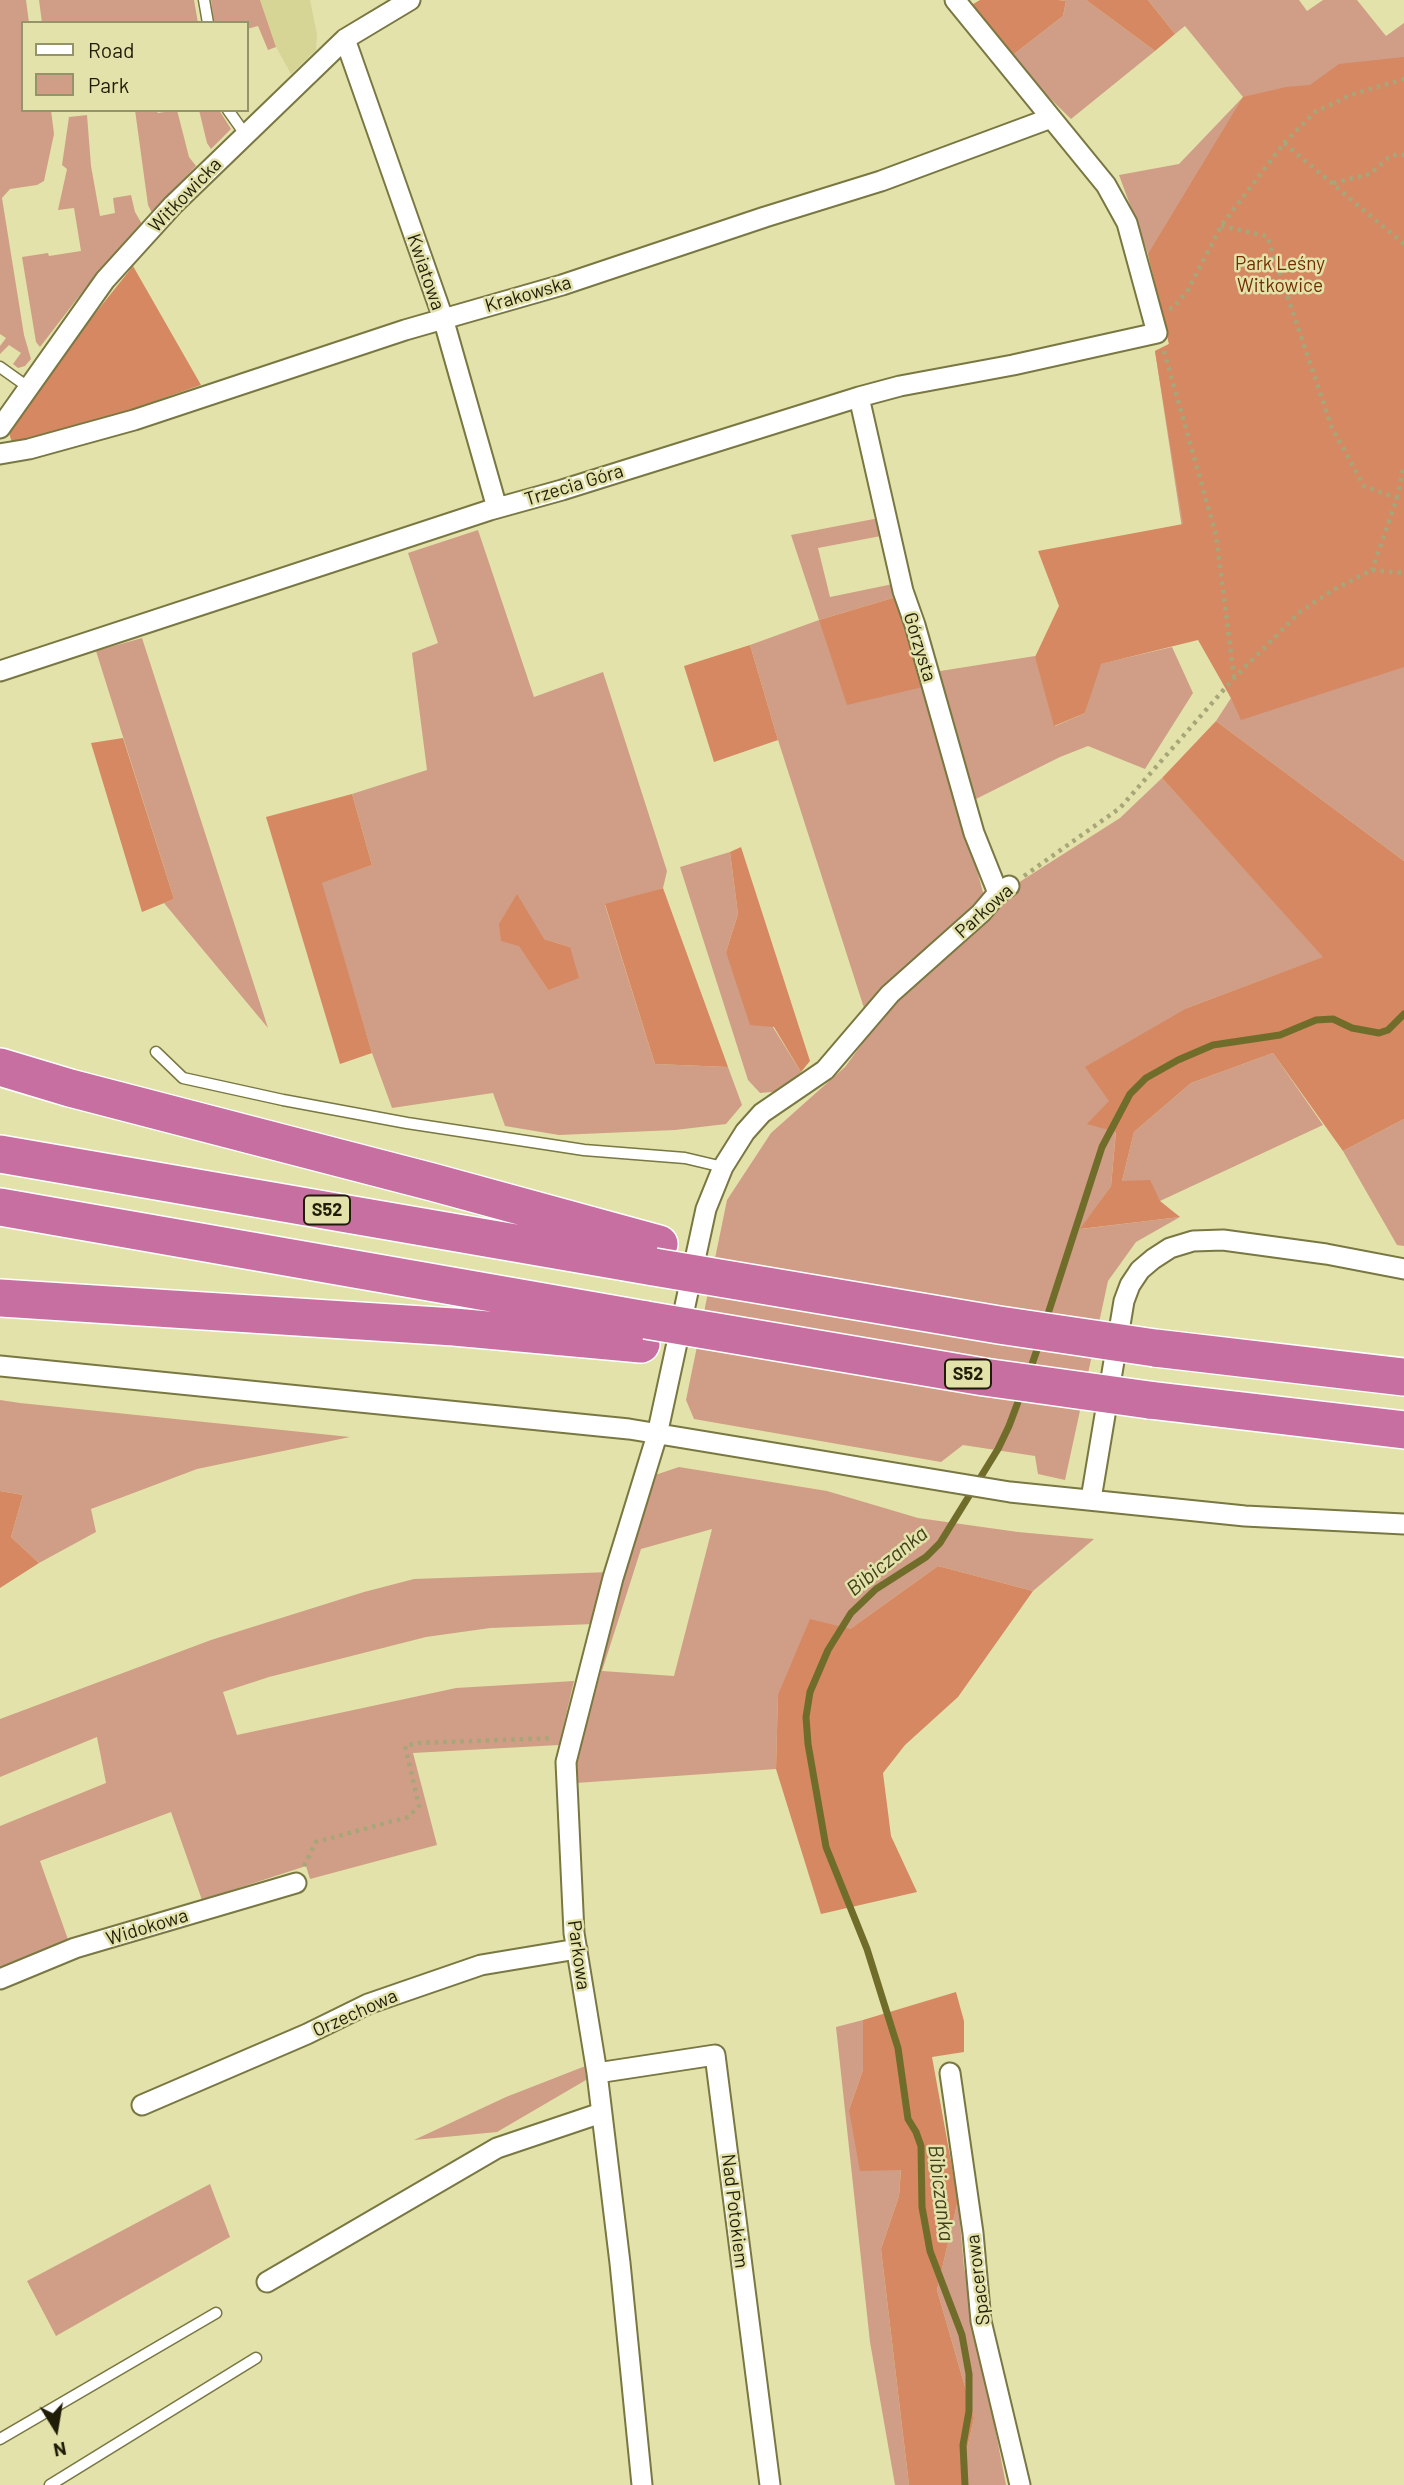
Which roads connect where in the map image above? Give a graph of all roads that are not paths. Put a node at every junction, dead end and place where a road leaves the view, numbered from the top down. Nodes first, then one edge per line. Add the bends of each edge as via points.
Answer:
1 (204, 0) edge
2 (410, 0) edge
3 (955, 0) edge
4 (208, 21) edge
5 (345, 39) junction
6 (229, 112) edge
7 (1051, 118) junction
8 (245, 134) junction
9 (443, 318) junction
10 (0, 367) edge
11 (28, 387) junction
12 (859, 397) junction
13 (0, 428) edge
14 (0, 454) edge
15 (497, 508) junction
16 (0, 671) edge
17 (1004, 889) joint
18 (156, 1052) dead end
19 (0, 1067) edge
20 (0, 1154) edge
21 (723, 1167) junction
22 (0, 1206) edge
23 (656, 1256) junction
24 (1404, 1269) edge
25 (0, 1298) edge
26 (644, 1332) junction
27 (0, 1366) edge
28 (1404, 1377) edge
29 (1404, 1430) edge
30 (657, 1435) junction
31 (1091, 1499) junction
32 (1404, 1524) edge
33 (296, 1883) road end
34 (577, 1949) junction
35 (0, 1979) edge
36 (950, 2073) dead end
37 (597, 2074) junction
38 (142, 2105) dead end
39 (601, 2113) junction
40 (267, 2283) dead end
41 (216, 2313) dead end
42 (256, 2358) dead end
43 (0, 2439) edge
44 (50, 2485) edge
45 (642, 2485) edge
46 (769, 2485) edge
47 (1020, 2485) edge

1 - 4 lane
2 - 5 street, Witkowicka
3 - 7 street
5 - 8 street, Witkowicka
5 - 9 street, Kwiatowa
6 - 8 lane
7 - 9 street, Krakowska via 860,188 562,285
7 - 12 street, Trzecia Góra via 1106,185 1127,223 1155,325 1013,365
8 - 11 street, Witkowicka via 105,280
9 - 14 street, Krakowska via 134,420
9 - 15 street, Kwiatowa
10 - 11 lane
11 - 13 street, Witkowicka
12 - 15 street, Trzecia Góra
12 - 17 street, Górzysta via 903,591 974,833
15 - 16 street, Trzecia Góra
17 - 21 street, Parkowa via 890,994 825,1070 762,1113
18 - 21 lane via 183,1078 283,1100 407,1123 611,1153 685,1158
19 - 23 highway via 432,1182
20 - 23 highway, S52
21 - 30 street, Parkowa via 706,1209
22 - 26 highway
23 - 28 highway, bridge via 804,1293 999,1325
24 - 31 street via 1223,1240 1193,1241 1153,1259 1129,1285 1124,1301
25 - 26 highway via 454,1327
26 - 29 highway, S52, bridge via 787,1344 1149,1400
27 - 30 street
30 - 31 street via 1010,1492
30 - 34 street, Parkowa via 613,1578 566,1762
31 - 32 street via 1245,1516
33 - 35 street, Widokowa via 75,1948
34 - 37 street, Parkowa
34 - 38 street, Orzechowa via 481,1965 368,2004
36 - 47 street, Spacerowa via 981,2321
37 - 39 street, Parkowa
37 - 46 street, Nad Potokiem via 715,2055
39 - 40 street via 498,2148
39 - 45 street, Parkowa
41 - 43 lane
42 - 44 lane

